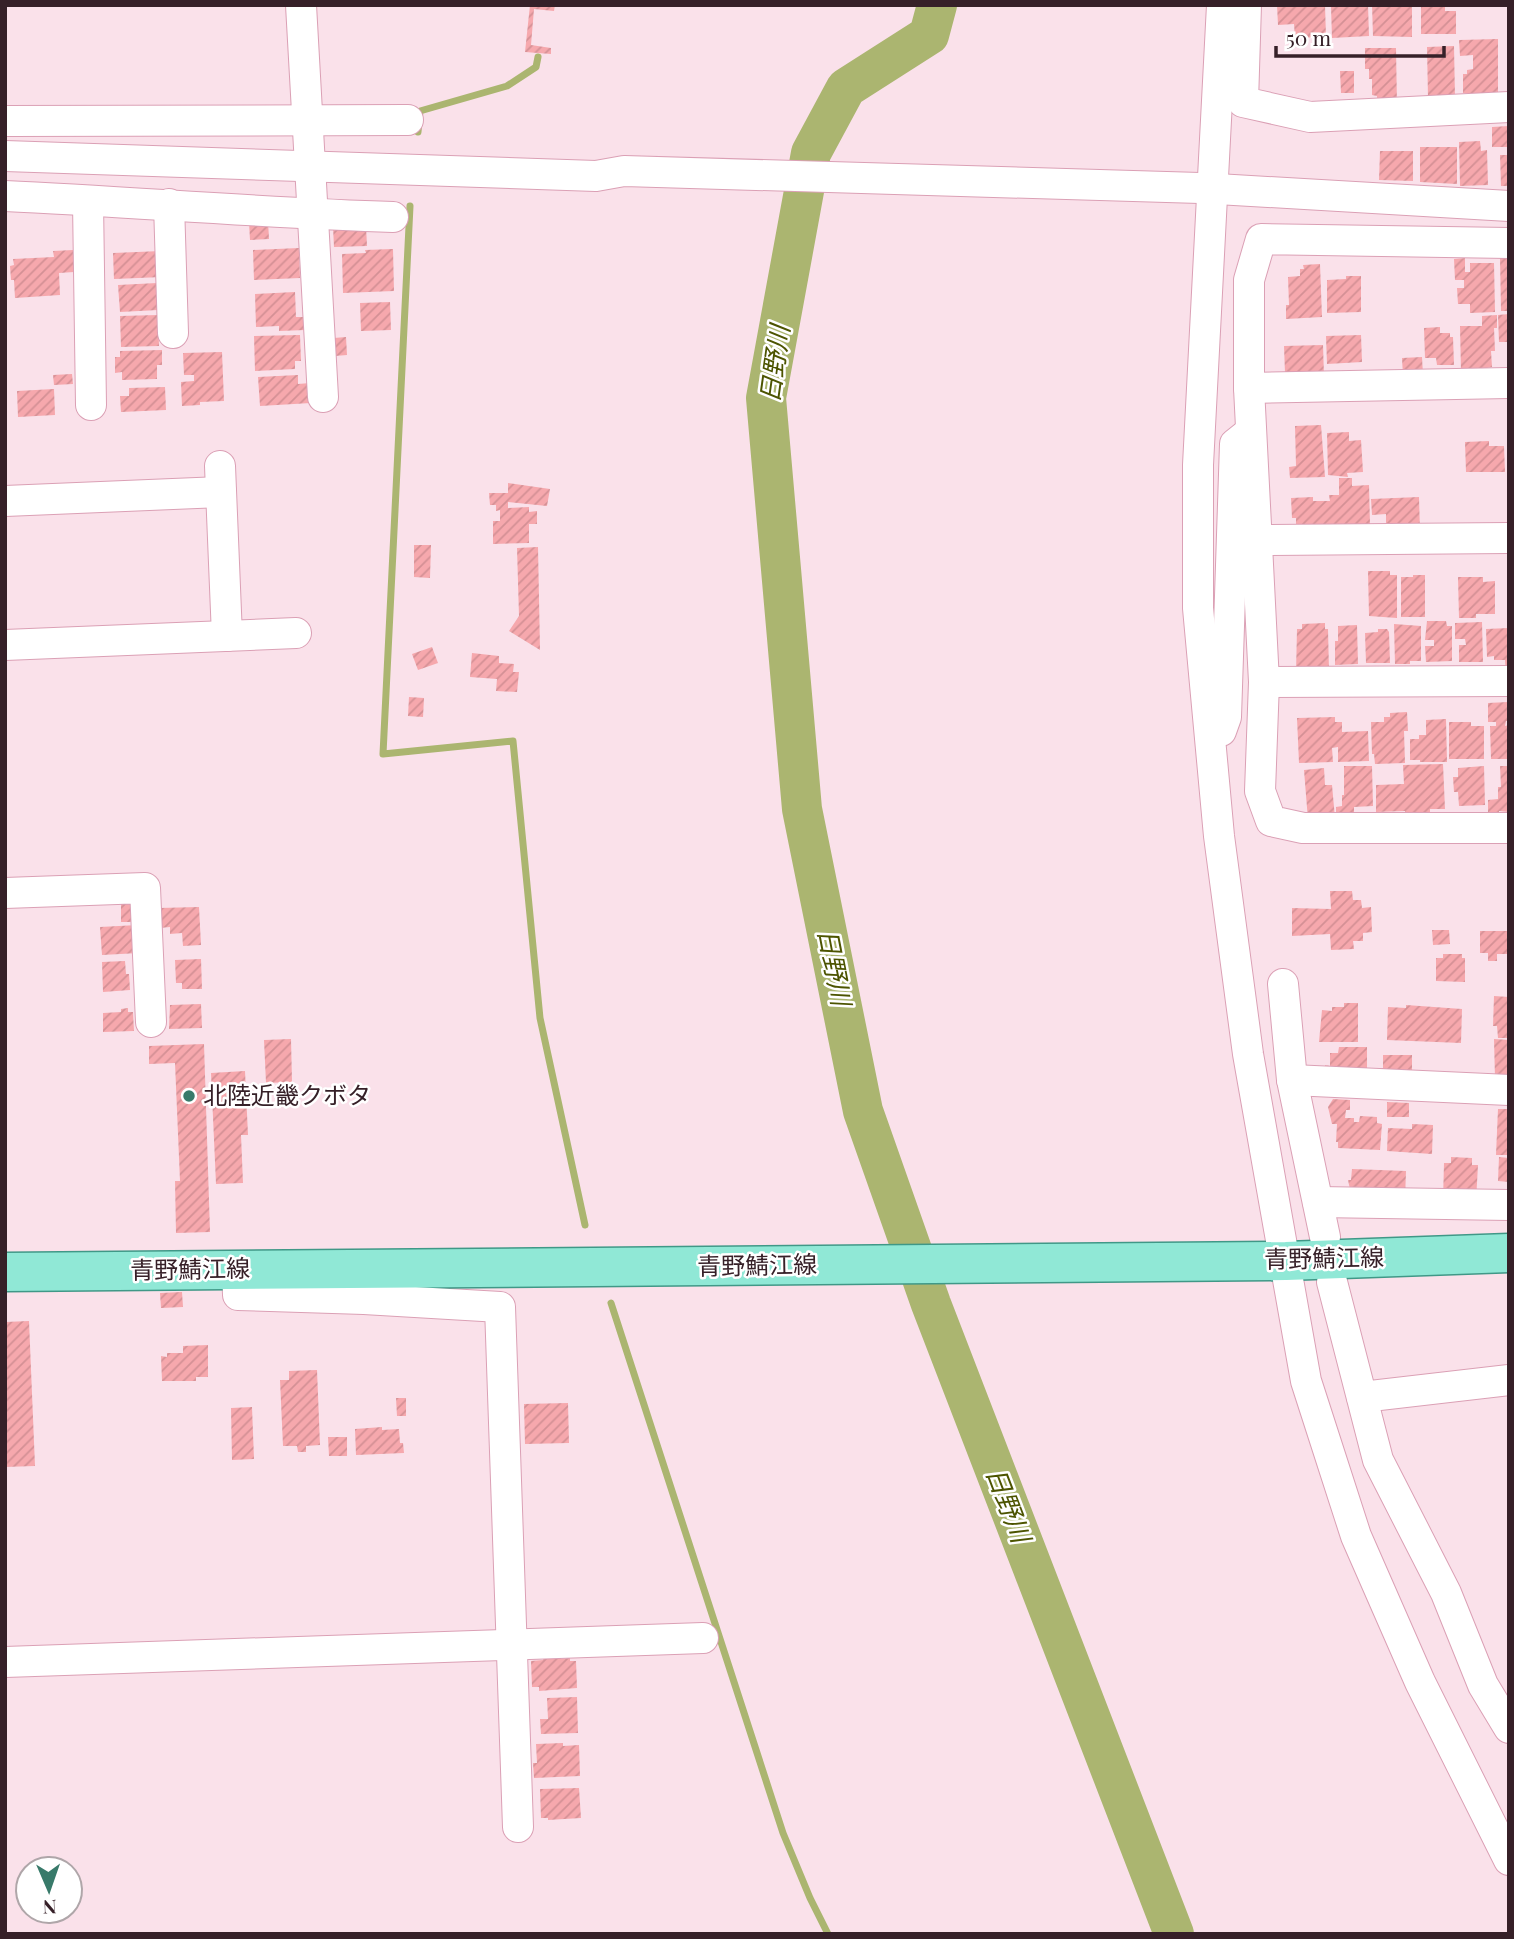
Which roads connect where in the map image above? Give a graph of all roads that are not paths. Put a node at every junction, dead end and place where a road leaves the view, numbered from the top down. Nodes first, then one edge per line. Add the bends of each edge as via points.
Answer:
1 (301, 5) edge
2 (1222, 5) edge
3 (1246, 5) edge
4 (1509, 107) edge
5 (307, 119) junction
6 (408, 120) dead end
7 (5, 121) edge
8 (5, 156) edge
9 (310, 166) junction
10 (1207, 189) junction
11 (5, 196) edge
12 (88, 202) junction
13 (169, 204) junction
14 (1509, 206) edge
15 (313, 215) junction
16 (393, 217) dead end
17 (1509, 243) edge
18 (173, 333) dead end
19 (1509, 383) edge
20 (1249, 388) junction
21 (323, 397) dead end
22 (91, 405) dead end
23 (1253, 430) junction
24 (5, 501) edge
25 (1509, 538) edge
26 (1258, 540) junction
27 (296, 633) dead end
28 (227, 636) junction
29 (5, 645) edge
30 (1509, 681) edge
31 (1264, 682) junction
32 (1212, 757) junction
33 (1509, 828) edge
34 (5, 893) edge
35 (1283, 984) dead end
36 (151, 1022) dead end
37 (1292, 1080) junction
38 (1509, 1090) edge
39 (1318, 1202) junction
40 (1509, 1205) edge
41 (1325, 1237) dead end
42 (1509, 1253) edge
43 (1277, 1261) junction
44 (237, 1269) junction
45 (5, 1272) edge
46 (1332, 1282) dead end
47 (1509, 1380) edge
48 (1362, 1397) junction
49 (703, 1638) dead end
50 (511, 1645) junction
51 (5, 1662) edge
52 (1496, 1683) edge
53 (1509, 1728) edge
54 (518, 1827) dead end
55 (1509, 1860) edge

1 - 5 street
2 - 10 street
3 - 4 street via 1243,102 1310,117
5 - 6 street
5 - 7 street
5 - 9 street
8 - 9 street
9 - 10 street
9 - 15 street
10 - 14 street
10 - 32 street via 1198,608
11 - 12 street
12 - 13 street
12 - 22 street
13 - 15 street
13 - 18 street
15 - 16 street
15 - 21 street
17 - 20 street via 1261,239 1249,280
19 - 20 street
20 - 23 street
23 - 26 street
23 - 32 street via 1235,444 1226,717
24 - 28 street via 220,479
25 - 26 street
26 - 31 street
27 - 28 street
28 - 29 street
30 - 31 street
31 - 33 street via 1260,791 1271,821 1303,828
32 - 43 street
34 - 36 street via 145,888
35 - 37 street
37 - 38 street
37 - 39 street
39 - 40 street
39 - 41 street
42 - 43 main road, 青野鯖江線
43 - 44 main road, 青野鯖江線
43 - 55 street via 1306,1381 1356,1536 1420,1682
44 - 45 main road, 青野鯖江線
44 - 50 street via 238,1295 500,1307
46 - 48 street
47 - 48 street
48 - 52 street via 1378,1460
49 - 50 street
50 - 51 street
50 - 54 street
52 - 53 street

